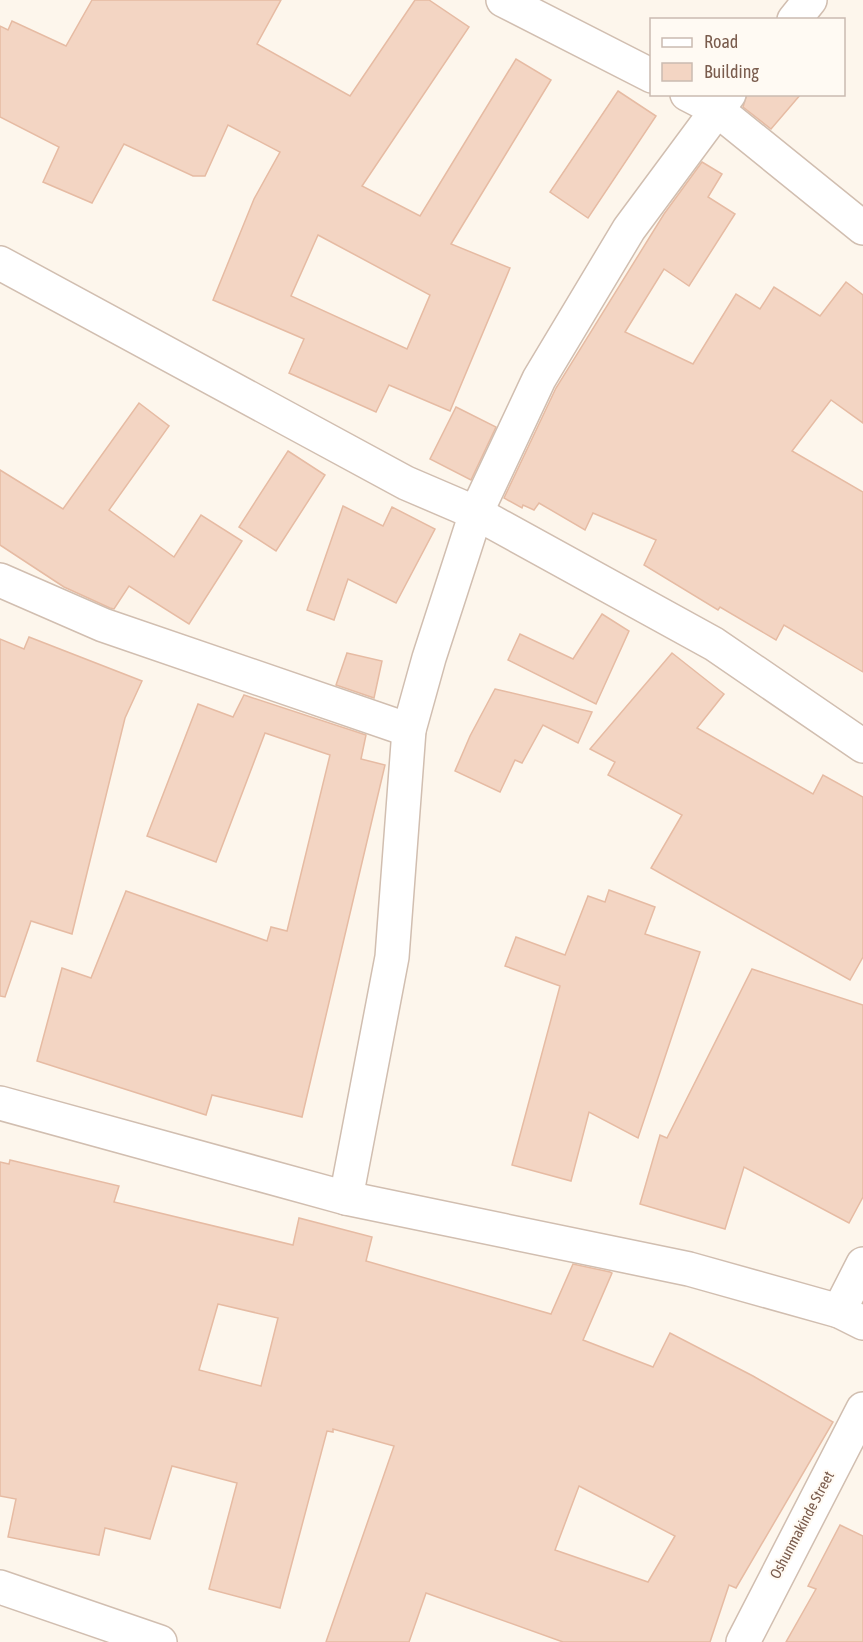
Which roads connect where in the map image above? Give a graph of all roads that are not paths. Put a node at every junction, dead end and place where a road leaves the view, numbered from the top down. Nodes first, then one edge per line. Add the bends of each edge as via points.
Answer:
1 (503, 0) edge
2 (810, 0) edge
3 (796, 18) edge
4 (650, 75) edge
5 (696, 96) edge
6 (722, 102) edge
7 (863, 228) edge
8 (0, 263) edge
9 (476, 513) junction
10 (0, 580) edge
11 (409, 730) junction
12 (863, 746) edge
13 (0, 1103) edge
14 (346, 1198) junction
15 (863, 1264) edge
16 (851, 1317) edge
17 (863, 1409) edge
18 (0, 1587) edge
19 (160, 1642) edge
20 (743, 1642) edge

1 - 4 street
2 - 3 street
5 - 6 street
6 - 7 street
6 - 9 street via 629,229 539,379
8 - 9 street via 406,483
9 - 11 street
9 - 12 street via 714,644
10 - 11 street via 103,625
11 - 14 street via 392,957
13 - 14 street
14 - 16 street via 689,1269
15 - 16 street
17 - 20 street, Oshunmakinde Street
18 - 19 street

